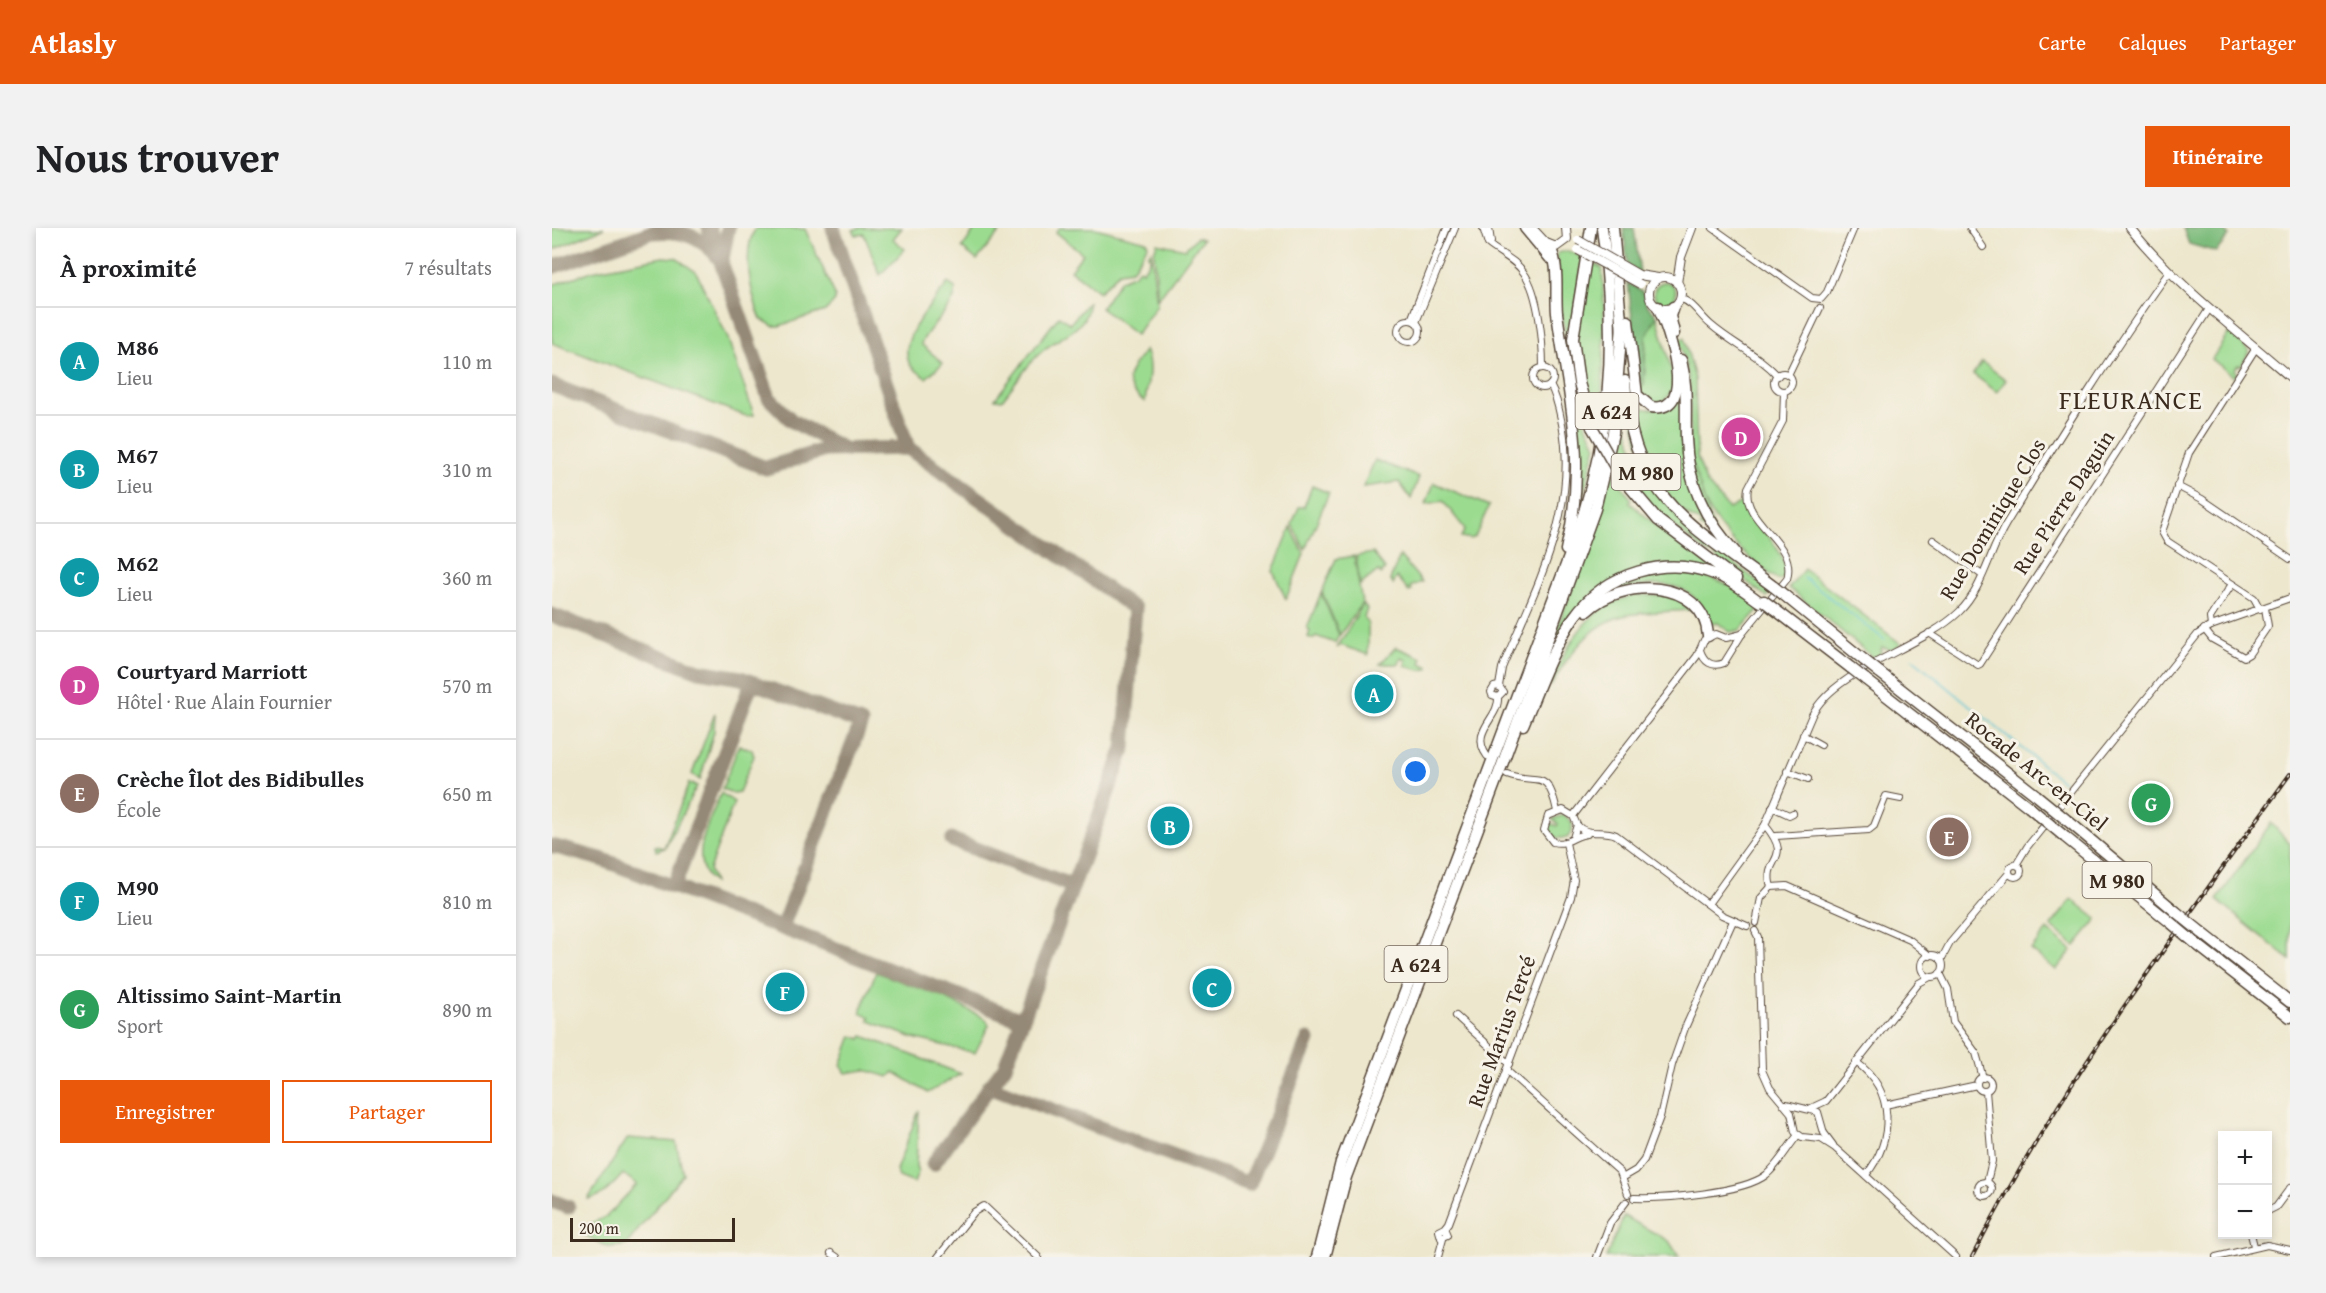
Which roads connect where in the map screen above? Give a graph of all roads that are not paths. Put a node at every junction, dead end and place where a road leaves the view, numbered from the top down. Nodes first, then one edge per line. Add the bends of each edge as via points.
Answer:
1 (1447, 228) edge
2 (1455, 228) edge
3 (1484, 228) edge
4 (1489, 228) edge
5 (1526, 228) edge
6 (1532, 228) edge
7 (1591, 228) edge
8 (1602, 228) edge
9 (1692, 228) edge
10 (1713, 228) edge
11 (1854, 228) edge
12 (1970, 228) edge
13 (2130, 228) edge
14 (1567, 231) edge
15 (1614, 233) edge
16 (1545, 237) edge
17 (1562, 245) junction
18 (1578, 245) junction
19 (1983, 247) dead end
20 (1493, 248) junction
21 (1681, 257) junction
22 (1554, 268) junction
23 (2169, 272) junction
24 (1661, 278) junction
25 (1677, 283) junction
26 (1650, 294) junction
27 (1676, 302) junction
28 (1658, 307) junction
29 (1820, 308) dead end
30 (2209, 309) junction
31 (1622, 326) junction
32 (1562, 341) junction
33 (2256, 348) junction
34 (1543, 368) junction
35 (1778, 375) junction
36 (1788, 375) junction
37 (2290, 377) edge
38 (1550, 385) junction
39 (1784, 391) junction
40 (1592, 427) junction
41 (2177, 486) junction
42 (1933, 540) dead end
43 (2290, 559) edge
44 (1756, 574) junction
45 (1982, 575) junction
46 (2232, 584) junction
47 (2290, 598) edge
48 (1764, 601) junction
49 (2263, 608) junction
50 (1542, 628) junction
51 (2208, 628) junction
52 (1929, 633) junction
53 (1742, 634) junction
54 (1708, 636) junction
55 (1726, 638) junction
56 (1700, 650) junction
57 (1732, 650) junction
58 (1706, 661) junction
59 (1686, 668) junction
60 (1546, 673) junction
61 (1803, 735) junction
62 (1821, 745) dead end
63 (1487, 756) dead end
64 (1504, 770) junction
65 (1787, 771) junction
66 (1808, 779) dead end
67 (1901, 799) dead end
68 (1772, 807) junction
69 (1557, 811) junction
70 (1793, 813) dead end
71 (1574, 816) junction
72 (1577, 825) junction
73 (1765, 825) junction
74 (1600, 831) junction
75 (1776, 836) junction
76 (1573, 838) junction
77 (1566, 843) junction
78 (1771, 887) junction
79 (1708, 904) junction
80 (1733, 921) junction
81 (1753, 922) junction
82 (1933, 958) junction
83 (1923, 971) junction
84 (1940, 973) junction
85 (1930, 977) junction
86 (1919, 983) junction
87 (2269, 1000) junction
88 (2290, 1002) edge
89 (1456, 1017) dead end
90 (2290, 1017) edge
91 (2290, 1023) edge
92 (1856, 1062) junction
93 (1507, 1067) junction
94 (1983, 1078) junction
95 (1977, 1085) junction
96 (1986, 1091) junction
97 (1826, 1101) junction
98 (1785, 1103) junction
99 (1885, 1105) junction
100 (1808, 1108) junction
101 (1822, 1120) junction
102 (1792, 1123) junction
103 (1798, 1135) junction
104 (1810, 1138) junction
105 (1835, 1148) junction
106 (1866, 1175) junction
107 (1624, 1177) junction
108 (1987, 1182) dead end
109 (2290, 1188) edge
110 (1628, 1194) junction
111 (1634, 1198) junction
112 (1626, 1202) junction
113 (2272, 1209) edge
114 (2252, 1239) edge
115 (2254, 1246) junction
116 (2290, 1250) edge
117 (938, 1257) edge
118 (1038, 1257) edge
119 (1314, 1257) edge
120 (1325, 1257) edge
121 (1438, 1257) edge
122 (1597, 1257) edge
123 (1956, 1257) edge
124 (2216, 1257) edge

1 - 2 street via 1414,321
3 - 20 street via 1485,239
4 - 20 street
5 - 22 highway
6 - 16 street
7 - 40 highway, M 980 via 1574,339 1579,383
8 - 50 highway, A 624 via 1612,336 1605,429 1583,519
9 - 21 street
10 - 11 street via 1812,298 1821,299
12 - 19 street
13 - 23 street
14 - 17 street
14 - 18 street
15 - 28 highway via 1635,388 1643,402 1658,408 1672,401 1678,386
15 - 31 highway, A 624
16 - 17 street
16 - 22 highway via 1554,256
17 - 18 street
18 - 24 street, bridge via 1639,275
18 - 26 street, bridge
20 - 34 street via 1518,265 1530,284
21 - 24 street
21 - 25 street
22 - 32 highway
23 - 30 street
23 - 45 street, Rue Dominique Clos via 2004,527
24 - 25 street
24 - 26 street via 1652,285
25 - 27 street via 1681,290
26 - 28 street
27 - 28 street
27 - 35 street via 1696,306 1710,325 1760,357
27 - 44 highway via 1671,321 1687,385 1686,438 1692,479 1712,524
29 - 36 street
30 - 33 street
30 - 52 street, Rue Pierre Daguin via 1980,664
31 - 44 highway, M 980 via 1628,421 1646,472 1681,515
31 - 64 highway, A 624 via 1616,416 1602,483
32 - 40 highway, M 980
32 - 50 highway via 1576,434 1576,493 1564,554
33 - 37 street
33 - 41 street via 2198,437
34 - 38 street via 1551,373
34 - 38 street via 1535,372 1534,381 1542,388
35 - 36 street
35 - 39 street via 1775,385
36 - 39 street via 1791,386
38 - 63 street via 1556,394 1566,445 1565,501 1552,544 1502,668 1499,687 1491,692 1498,697 1498,705 1481,743
39 - 53 street via 1783,421 1748,488 1747,498 1751,510 1786,555 1789,574
40 - 48 highway, M 980, bridge via 1619,474 1658,520
41 - 43 street
41 - 46 street via 2163,525 2164,537
42 - 45 street
44 - 88 highway, Rocade Arc-en-Ciel / M 980, bridge
45 - 52 street, Rue Dominique Clos via 1961,611
46 - 49 street
46 - 51 street via 2210,618
47 - 49 street
48 - 60 highway, M 980 via 1725,579 1696,569 1639,571 1614,582 1585,603
48 - 87 highway, Rocade Arc-en-Ciel / M 980, bridge
49 - 51 street
49 - 51 street via 2268,626 2244,657 2212,639
50 - 119 highway, A 624 via 1322,1211
51 - 82 street via 2194,639 2022,856 2016,871 2004,880 1946,950
52 - 61 street, Rue Dominique Clos via 1832,691 1816,707
53 - 55 street
53 - 57 street
54 - 55 street
54 - 56 street
54 - 60 highway via 1700,611 1686,597 1667,591 1628,590 1590,608
55 - 57 street
56 - 58 street
56 - 59 street
57 - 58 street via 1724,663 1714,665
58 - 59 street
59 - 71 street
60 - 64 highway
61 - 62 street
61 - 65 street, Rue Dominique Clos
64 - 69 street via 1515,777 1544,781
64 - 120 highway, A 624 via 1346,1177
65 - 66 street
65 - 68 street, Rue Dominique Clos
67 - 75 street via 1886,796 1869,830
68 - 70 street via 1789,815
68 - 73 street, Rue Dominique Clos
69 - 71 street
69 - 77 street via 1545,820 1544,830 1553,842
71 - 72 street
72 - 74 street via 1586,832
72 - 76 street
73 - 75 street
73 - 79 street, Rue Dominique Clos
74 - 76 street
74 - 79 street via 1616,835
75 - 78 street via 1779,849 1770,873
76 - 77 street
77 - 93 street, Rue Marius Tercé via 1573,888
78 - 81 street via 1761,898
78 - 82 street via 1787,886 1824,901 1910,940
79 - 80 street
80 - 81 street
80 - 107 street via 1683,1034 1644,1160
81 - 98 street via 1758,928 1755,932 1760,1057 1766,1080
82 - 83 street
82 - 84 street via 1943,966
83 - 85 street
83 - 86 street
84 - 85 street
84 - 94 street via 1948,989 1953,1022 1976,1053
85 - 86 street
86 - 92 street
87 - 90 highway, Rocade Arc-en-Ciel / M 980
87 - 91 highway via 2270,1007
89 - 93 street
92 - 97 street
92 - 99 street via 1872,1077
93 - 107 street
93 - 121 street, Rue Marius Tercé via 1445,1228 1438,1233 1443,1239
94 - 95 street
94 - 96 street via 1990,1083
95 - 96 street
95 - 99 street
96 - 108 street via 1992,1161
97 - 100 street
97 - 101 street
98 - 100 street
98 - 102 street
99 - 106 street via 1884,1143
100 - 101 street
100 - 102 street via 1796,1113
101 - 104 street via 1818,1134
101 - 105 street via 1824,1133
102 - 103 street
103 - 104 street
103 - 111 street via 1774,1166 1755,1182 1738,1189
104 - 105 street via 1821,1139
105 - 106 street
106 - 123 street
107 - 110 street
109 - 113 street
110 - 111 street
110 - 112 street via 1624,1197
111 - 112 street
112 - 122 street via 1610,1223
114 - 115 street
115 - 116 street via 2277,1245
115 - 124 street
117 - 118 street via 974,1212 984,1206

